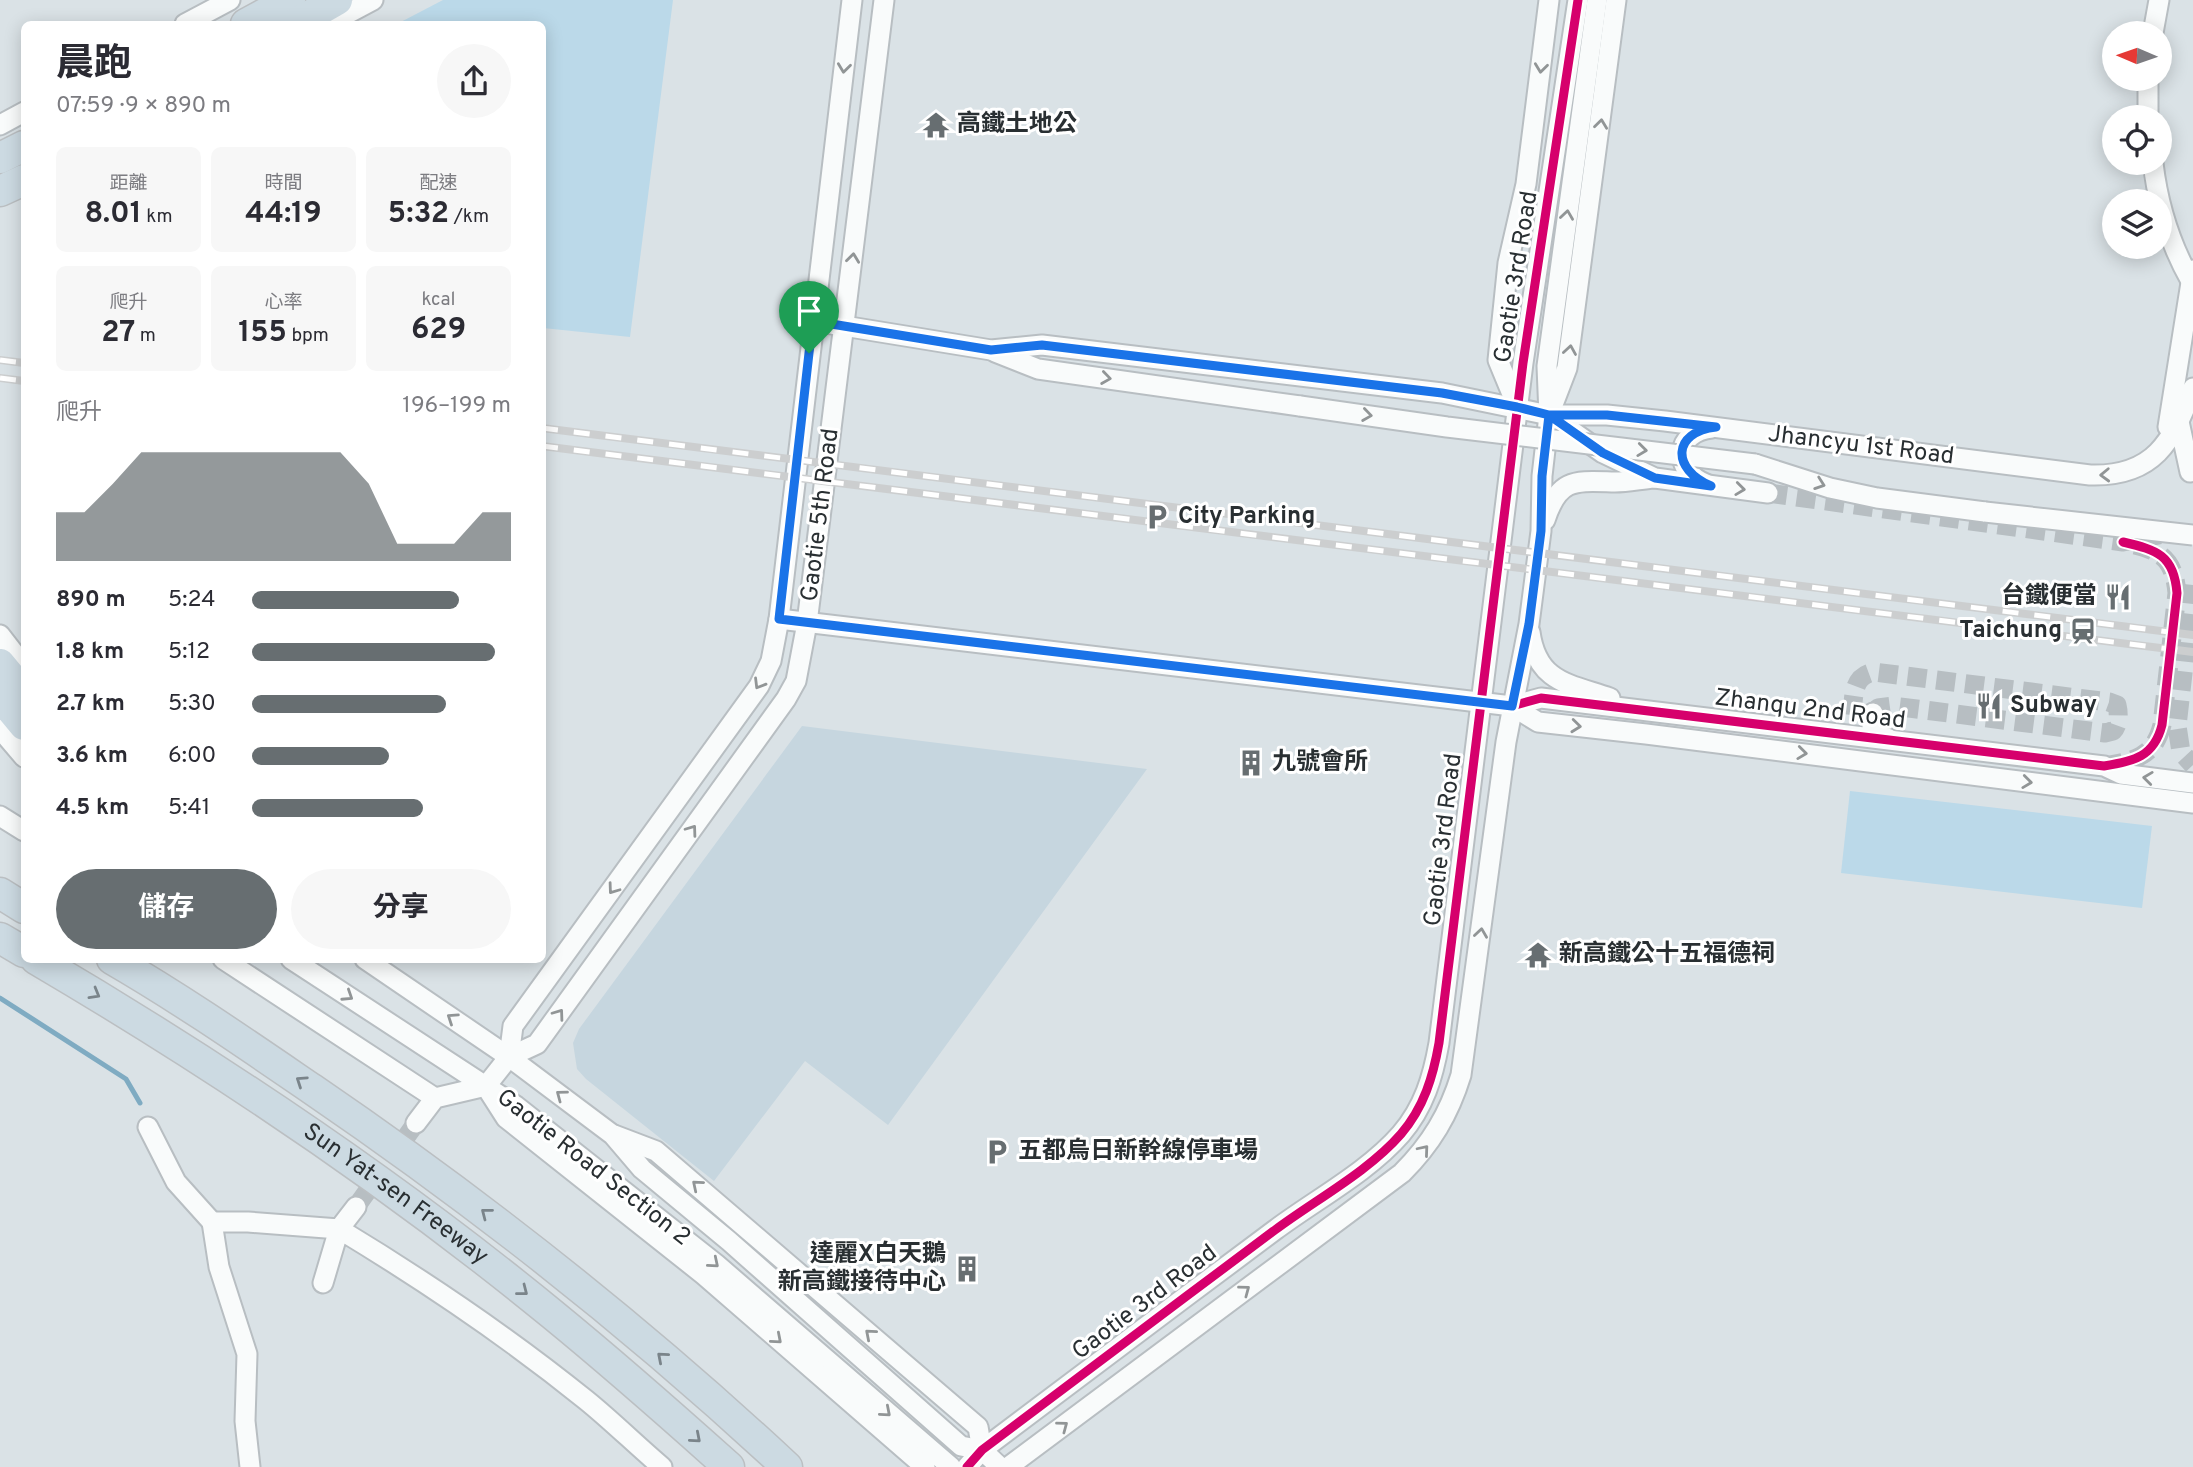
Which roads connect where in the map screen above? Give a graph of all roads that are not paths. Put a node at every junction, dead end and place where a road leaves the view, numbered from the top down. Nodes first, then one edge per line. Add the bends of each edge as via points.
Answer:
1 (230, 0) edge
2 (290, 0) edge
3 (337, 0) edge
4 (373, 0) edge
5 (852, 0) edge
6 (884, 0) edge
7 (1549, 0) edge
8 (1578, 0) edge
9 (1597, 0) edge
10 (1616, 0) edge
11 (2160, 0) edge
12 (191, 21) edge
13 (252, 21) edge
14 (301, 21) edge
15 (334, 21) edge
16 (2156, 21) edge
17 (1584, 25) junction
18 (21, 114) edge
19 (0, 125) edge
20 (21, 148) edge
21 (0, 158) edge
22 (2154, 175) edge
23 (21, 181) edge
24 (0, 191) edge
25 (21, 191) edge
26 (0, 202) edge
27 (2192, 275) edge
28 (813, 321) junction
29 (845, 326) junction
30 (991, 350) junction
31 (2177, 374) junction
32 (2193, 388) edge
33 (1517, 407) junction
34 (1549, 415) junction
35 (2178, 422) junction
36 (1716, 427) junction
37 (2163, 446) junction
38 (2190, 472) dead end
39 (1655, 478) junction
40 (1711, 486) junction
41 (1768, 493) tunnel mouth
42 (1541, 531) junction
43 (2193, 536) edge
44 (779, 619) junction
45 (807, 623) junction
46 (1529, 624) junction
47 (0, 635) edge
48 (21, 662) edge
49 (0, 664) edge
50 (21, 689) edge
51 (0, 696) edge
52 (1480, 702) junction
53 (1512, 706) junction
54 (1643, 709) junction
55 (1873, 713) tunnel mouth
56 (1852, 715) tunnel mouth
57 (21, 721) edge
58 (0, 729) edge
59 (1834, 733) junction
60 (1890, 739) junction
61 (21, 754) edge
62 (2193, 783) edge
63 (2193, 803) edge
64 (0, 816) edge
65 (21, 829) edge
66 (0, 893) edge
67 (21, 906) edge
68 (0, 938) edge
69 (21, 950) edge
70 (43, 963) edge
71 (118, 963) edge
72 (229, 963) edge
73 (297, 963) edge
74 (371, 963) edge
75 (509, 1057) junction
76 (486, 1086) junction
77 (435, 1098) junction
78 (415, 1122) tunnel mouth
79 (148, 1127) dead end
80 (356, 1207) tunnel mouth
81 (212, 1223) junction
82 (339, 1229) junction
83 (323, 1283) dead end
84 (982, 1450) junction
85 (250, 1467) edge
86 (662, 1467) edge
87 (729, 1467) edge
88 (787, 1467) edge
89 (925, 1467) edge
90 (951, 1467) edge
91 (967, 1467) edge
92 (1000, 1467) edge
93 (1008, 1467) edge

1 - 12 street
2 - 13 highway
3 - 14 highway
4 - 15 street
5 -> 28 street, Gaotie 5th Road
29 -> 6 street, Gaotie 5th Road
7 -> 33 street, Gaotie 3rd Road via 1499,347 1498,360
8 - 17 street, Gaotie 3rd Road
9 - 17 street, Gaotie 3rd Road
34 -> 10 street, Gaotie 3rd Road via 1567,368
11 - 16 street
17 - 33 street, Gaotie 3rd Road
34 -> 17 street, Gaotie 3rd Road via 1547,366
18 - 19 street
20 - 21 highway
22 - 27 street via 2167,230
23 - 24 highway
25 - 26 street
27 - 31 street
28 - 29 street, Jhancyu 1st Road
28 - 44 street, Gaotie 5th Road
29 - 30 street, Jhancyu 1st Road
29 - 45 street, Gaotie 5th Road
30 - 33 street, Jhancyu 1st Road via 1042,345 1442,393
30 -> 43 street, bridge via 1038,369 1447,427 1755,464 1877,498
31 - 35 street
31 - 37 street
32 - 35 street, Jhancyu 1st Road
33 - 34 street, Jhancyu 1st Road
33 - 52 street, Gaotie 3rd Road
34 - 36 street, Jhancyu 1st Road via 1607,415
34 - 39 street, Jhancyu 1st Road via 1603,453
34 - 42 street, Gaotie 3rd Road
35 - 37 street, Jhancyu 1st Road
35 - 38 street
37 -> 36 street, Jhancyu 1st Road via 2136,469 2107,476
36 - 40 street via 1691,435 1681,453 1688,473
39 - 40 street, Jhancyu 1st Road
39 - 42 street via 1572,482 1553,500
40 -> 41 street, Jhancyu 1st Road
42 - 46 street, Gaotie 3rd Road
44 - 45 street
44 -> 75 street, Gaotie 5th Road via 771,662 759,687 513,1026
45 - 52 street
75 -> 45 street, Gaotie 5th Road via 537,1044 786,699 796,681
46 - 53 street, Gaotie 3rd Road
46 - 54 street via 1539,662 1559,681
47 - 48 street
49 - 50 highway
51 - 57 highway
52 - 53 street
52 - 84 street, Gaotie 3rd Road via 1439,1043 1427,1094 1415,1116 1400,1136 1367,1164
53 - 54 street, Zhanqu 2nd Road via 1541,698
53 -> 63 street, Zhanqu 2nd Road via 1538,722
93 -> 53 street, Gaotie 3rd Road via 1402,1172 1439,1130 1461,1075
54 - 59 street, Zhanqu 2nd Road
55 - 60 street via 1872,727
56 - 59 street via 1846,727
58 - 61 street
59 - 60 street, Zhanqu 2nd Road
62 -> 60 street, Zhanqu 2nd Road via 2121,774 2104,766
64 - 65 street
66 - 67 highway
68 - 69 highway
70 -> 87 highway, Sun Yat-sen Freeway via 188,1051 456,1239 551,1313
88 -> 71 highway, Sun Yat-sen Freeway via 576,1283 479,1208 209,1019
72 - 77 street
73 -> 76 street
75 -> 74 street, Gaotie Road Section 2
75 - 76 street, Gaotie 5th Road
84 -> 75 street, Gaotie Road Section 2 via 978,1427 656,1150 613,1135
76 - 77 street
76 -> 89 street, Gaotie Road Section 2 via 506,1118 704,1275
76 -> 90 street, Gaotie Road Section 2 via 716,1264
77 - 78 street
79 - 81 street via 176,1182
80 - 82 street
81 - 82 street
81 - 85 street via 219,1267 247,1354 245,1421
82 - 83 street
82 - 86 street via 486,1324 586,1400
84 - 91 street, Gaotie 3rd Road
84 - 92 street, Gaotie Road Section 2

